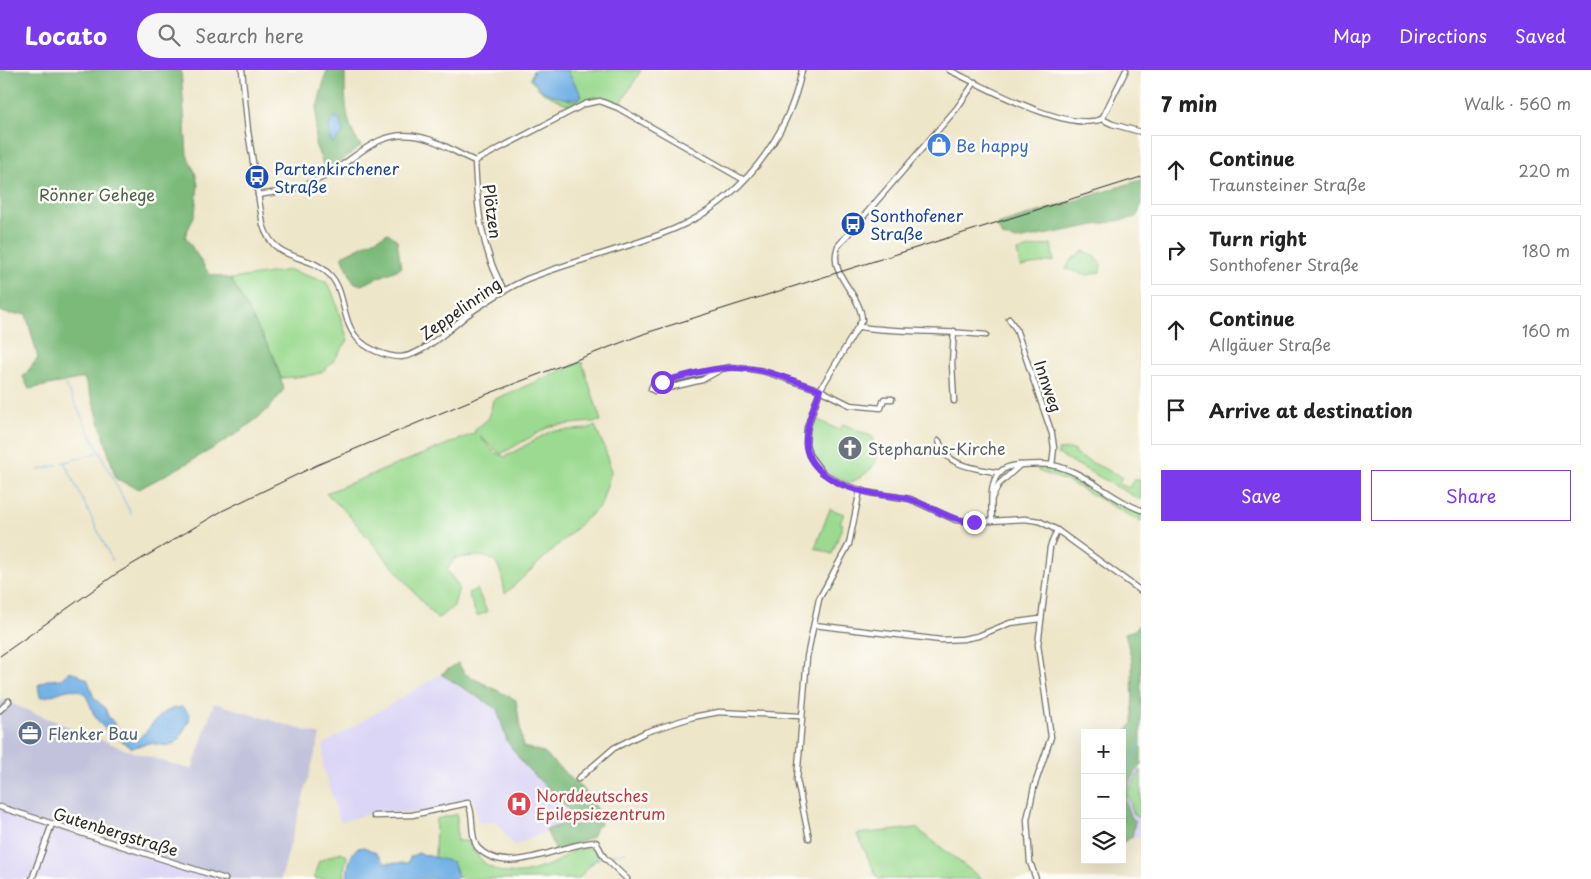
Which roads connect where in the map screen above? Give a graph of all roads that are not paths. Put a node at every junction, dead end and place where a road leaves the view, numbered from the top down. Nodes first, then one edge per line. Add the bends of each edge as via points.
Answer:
1 (242, 70) edge
2 (802, 70) edge
3 (949, 70) edge
4 (1126, 70) edge
5 (974, 82) junction
6 (1102, 119) junction
7 (1141, 132) edge
8 (475, 161) junction
9 (744, 180) junction
10 (258, 195) junction
11 (504, 290) junction
12 (1009, 319) dead end
13 (860, 327) junction
14 (954, 332) junction
15 (986, 335) dead end
16 (720, 370) junction
17 (820, 390) junction
18 (892, 399) dead end
19 (954, 401) dead end
20 (938, 441) dead end
21 (1020, 465) junction
22 (1052, 465) junction
23 (1000, 473) junction
24 (860, 490) junction
25 (992, 498) junction
26 (1141, 510) edge
27 (992, 521) junction
28 (1057, 530) junction
29 (1141, 591) edge
30 (1040, 619) junction
31 (814, 625) junction
32 (9, 700) dead end
33 (0, 710) edge
34 (800, 716) junction
35 (578, 779) dead end
36 (0, 807) edge
37 (374, 816) dead end
38 (52, 824) junction
39 (809, 838) dead end
40 (551, 860) dead end
41 (492, 864) dead end
42 (32, 879) edge
43 (225, 879) edge
44 (627, 879) edge
45 (1036, 879) edge

1 - 10 street, Zeppelinring
2 - 9 street, Zeppelinring via 779,133 771,148
3 - 5 street
4 - 6 street
5 - 6 street via 1064,119 1080,122
5 - 13 street via 957,108 838,246 835,253 838,271 862,311
6 - 7 street
8 - 9 street via 585,104 600,101 618,108
8 - 10 street via 427,138 401,135 368,144 338,169 318,180 290,190
8 - 11 street, Plötzen via 481,232
9 - 11 street, Zeppelinring via 718,204 674,229 556,267
10 - 11 street, Zeppelinring via 263,226 272,243 282,252 329,274 335,282 352,331 364,344 378,352 401,357 420,351
12 - 22 street, Innweg via 1016,329 1052,434
13 - 14 street via 897,332
13 - 17 street
14 - 15 street
14 - 19 street
16 - 16 street via 653,384 652,389 702,380
16 - 17 street via 763,371
17 - 18 street via 850,405 881,408 884,398
17 - 24 street via 807,428 809,455 832,480
20 - 23 street via 944,454 957,462
21 - 22 street
21 - 23 street via 1013,465
21 - 25 street via 999,484
22 - 26 street via 1066,469
23 - 25 street via 992,487
24 - 27 street via 910,499 956,520
24 - 31 street via 849,544 819,600
25 - 27 street
27 - 28 street via 1025,519 1039,521
28 - 29 street
28 - 30 street via 1050,547
30 - 31 street via 1010,624 963,639 940,640
30 - 45 street via 1039,666 1051,737 1027,820 1030,862
31 - 34 street
32 - 33 street
34 - 35 street via 719,712 693,717 646,732 614,748
34 - 39 street via 796,780
36 - 38 street, Gutenbergstraße
37 - 41 street via 412,815 468,803 473,841
38 - 42 street
38 - 43 street, Gutenbergstraße
40 - 44 street via 572,847 596,842 604,857

